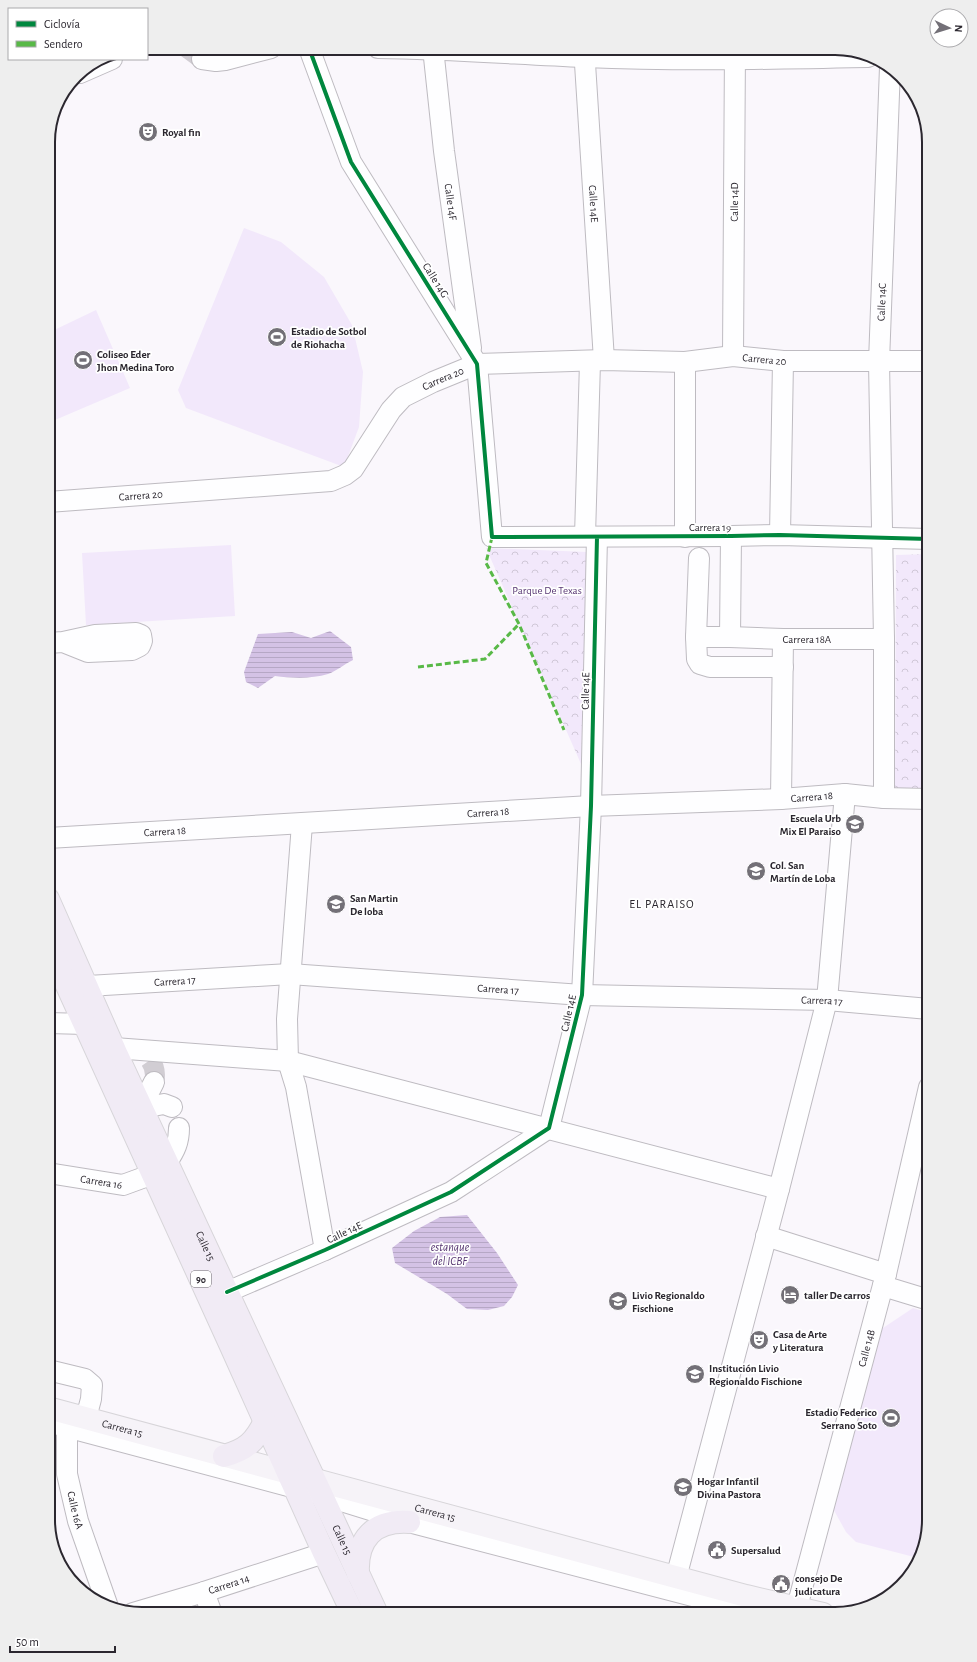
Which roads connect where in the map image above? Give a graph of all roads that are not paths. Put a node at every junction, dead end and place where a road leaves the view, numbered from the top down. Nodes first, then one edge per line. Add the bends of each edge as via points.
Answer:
1 (244, 55) edge
2 (312, 55) edge
3 (434, 55) edge
4 (584, 55) edge
5 (736, 55) edge
6 (780, 55) edge
7 (850, 57) edge
8 (202, 59) tunnel mouth
9 (890, 75) edge
10 (732, 356) junction
11 (474, 359) junction
12 (597, 361) junction
13 (783, 361) junction
14 (922, 361) edge
15 (685, 362) junction
16 (879, 362) junction
17 (55, 501) edge
18 (780, 535) junction
19 (685, 536) junction
20 (731, 536) junction
21 (492, 537) joint
22 (591, 537) junction
23 (882, 538) junction
24 (922, 539) edge
25 (699, 558) dead end
26 (696, 637) junction
27 (730, 637) junction
28 (783, 639) junction
29 (884, 639) junction
30 (783, 667) junction
31 (845, 794) junction
32 (884, 798) junction
33 (922, 798) edge
34 (781, 799) junction
35 (591, 806) junction
36 (302, 824) junction
37 (55, 838) edge
38 (55, 920) edge
39 (55, 954) edge
40 (290, 974) junction
41 (77, 986) junction
42 (582, 995) junction
43 (827, 1000) junction
44 (922, 1008) edge
45 (55, 1024) edge
46 (85, 1024) junction
47 (115, 1050) junction
48 (288, 1061) junction
49 (154, 1082) tunnel mouth
50 (141, 1106) junction
51 (172, 1107) dead end
52 (922, 1117) edge
53 (179, 1128) dead end
54 (549, 1128) junction
55 (160, 1168) junction
56 (55, 1175) edge
57 (779, 1189) junction
58 (766, 1236) junction
59 (325, 1250) junction
60 (884, 1280) junction
61 (227, 1292) junction
62 (922, 1297) edge
63 (55, 1372) edge
64 (63, 1418) edge
65 (265, 1421) junction
66 (224, 1456) junction
67 (291, 1480) junction
68 (319, 1488) junction
69 (409, 1522) junction
70 (324, 1553) junction
71 (358, 1575) junction
72 (674, 1583) junction
73 (204, 1592) junction
74 (105, 1599) edge
75 (153, 1607) edge
76 (209, 1607) edge
77 (350, 1607) edge
78 (373, 1607) edge
79 (747, 1607) edge
80 (797, 1607) edge

1 - 8 street via 216,61
2 - 11 street, Calle 14G via 351,162
3 - 11 street, Calle 14F via 444,151
4 - 12 street, Calle 14E
5 - 10 street, Calle 14D
6 - 7 street
9 - 16 street, Calle 14C
10 - 13 street, Carrera 20
10 - 15 street, Carrera 20
11 - 12 street, Carrera 20
11 - 17 street, Carrera 20 via 403,397 391,410 353,469 331,481
11 - 21 street, Calle 14G
12 - 15 street, Carrera 20
12 - 22 street, Calle 14E
13 - 16 street, Carrera 20
13 - 18 street
14 - 16 street, Carrera 20
15 - 19 street
16 - 23 street, Calle 14C
18 - 20 street, Carrera 19
18 - 23 street, Carrera 19
19 - 20 street, Carrera 19
19 - 22 street, Carrera 19
20 - 27 street
21 - 22 street, Carrera 19
22 - 35 street, Calle 14E
23 - 24 street, Carrera 19
23 - 29 street
25 - 26 street
26 - 27 street, Carrera 18A
26 - 30 street via 696,658 700,664 710,667
27 - 28 street, Carrera 18A
28 - 29 street, Carrera 18A
28 - 30 street
29 - 32 street
30 - 34 street
31 - 32 street, Carrera 18
31 - 34 street, Carrera 18
31 - 43 street
32 - 33 street, Carrera 18
34 - 35 street, Carrera 18
35 - 36 street, Carrera 18
35 - 42 street, Calle 14E
36 - 37 street, Carrera 18
36 - 40 street
38 - 41 highway, Calle 15 / 90
39 - 41 highway, Calle 15 / 90
40 - 41 street, Carrera 17
40 - 42 street, Carrera 17
40 - 48 street
41 - 46 highway, Calle 15 / 90
41 - 47 highway, Calle 15 / 90
42 - 43 street, Carrera 17
42 - 54 street, Calle 14E
43 - 44 street, Carrera 17
43 - 57 street
45 - 46 street
46 - 55 highway, Calle 15 / 90
47 - 48 street via 150,1055
47 - 50 highway, Calle 15 / 90
48 - 54 street
48 - 59 street via 296,1087
49 - 50 street
50 - 51 street via 164,1104
50 - 55 highway, Calle 15 / 90
52 - 60 street, Calle 14B
53 - 55 street via 179,1139 174,1151
54 - 57 street
54 - 59 street, Calle 14E via 451,1192
55 - 56 street, Carrera 16 via 123,1185
55 - 61 highway, Calle 15 / 90
55 - 65 highway, Calle 15 / 90
57 - 58 street
58 - 60 street
58 - 72 street
59 - 61 street, Calle 14E
60 - 62 street
60 - 80 street, Calle 14B
61 - 68 highway, Calle 15 / 90
63 - 64 street, Calle 16A via 85,1379 92,1385 91,1399
64 - 66 main road, Carrera 15
64 - 67 street, Carrera 15
64 - 74 street, Calle 16A via 67,1474 78,1521
65 - 66 highway via 259,1434 249,1444 237,1452
65 - 67 highway, Calle 15 / 90
66 - 67 main road, Carrera 15
67 - 68 main road, Carrera 15
67 - 70 highway, Calle 15 / 90
68 - 69 street, Carrera 15
68 - 71 highway, Calle 15 / 90
68 - 72 main road, Carrera 15
69 - 71 highway via 395,1521 369,1534 361,1546 357,1560
69 - 72 street, Carrera 15
70 - 73 street, Carrera 14
70 - 77 highway, Calle 15 / 90
71 - 78 highway, Calle 15 / 90
72 - 79 main road, Carrera 15
73 - 75 street, Carrera 14
73 - 76 street

